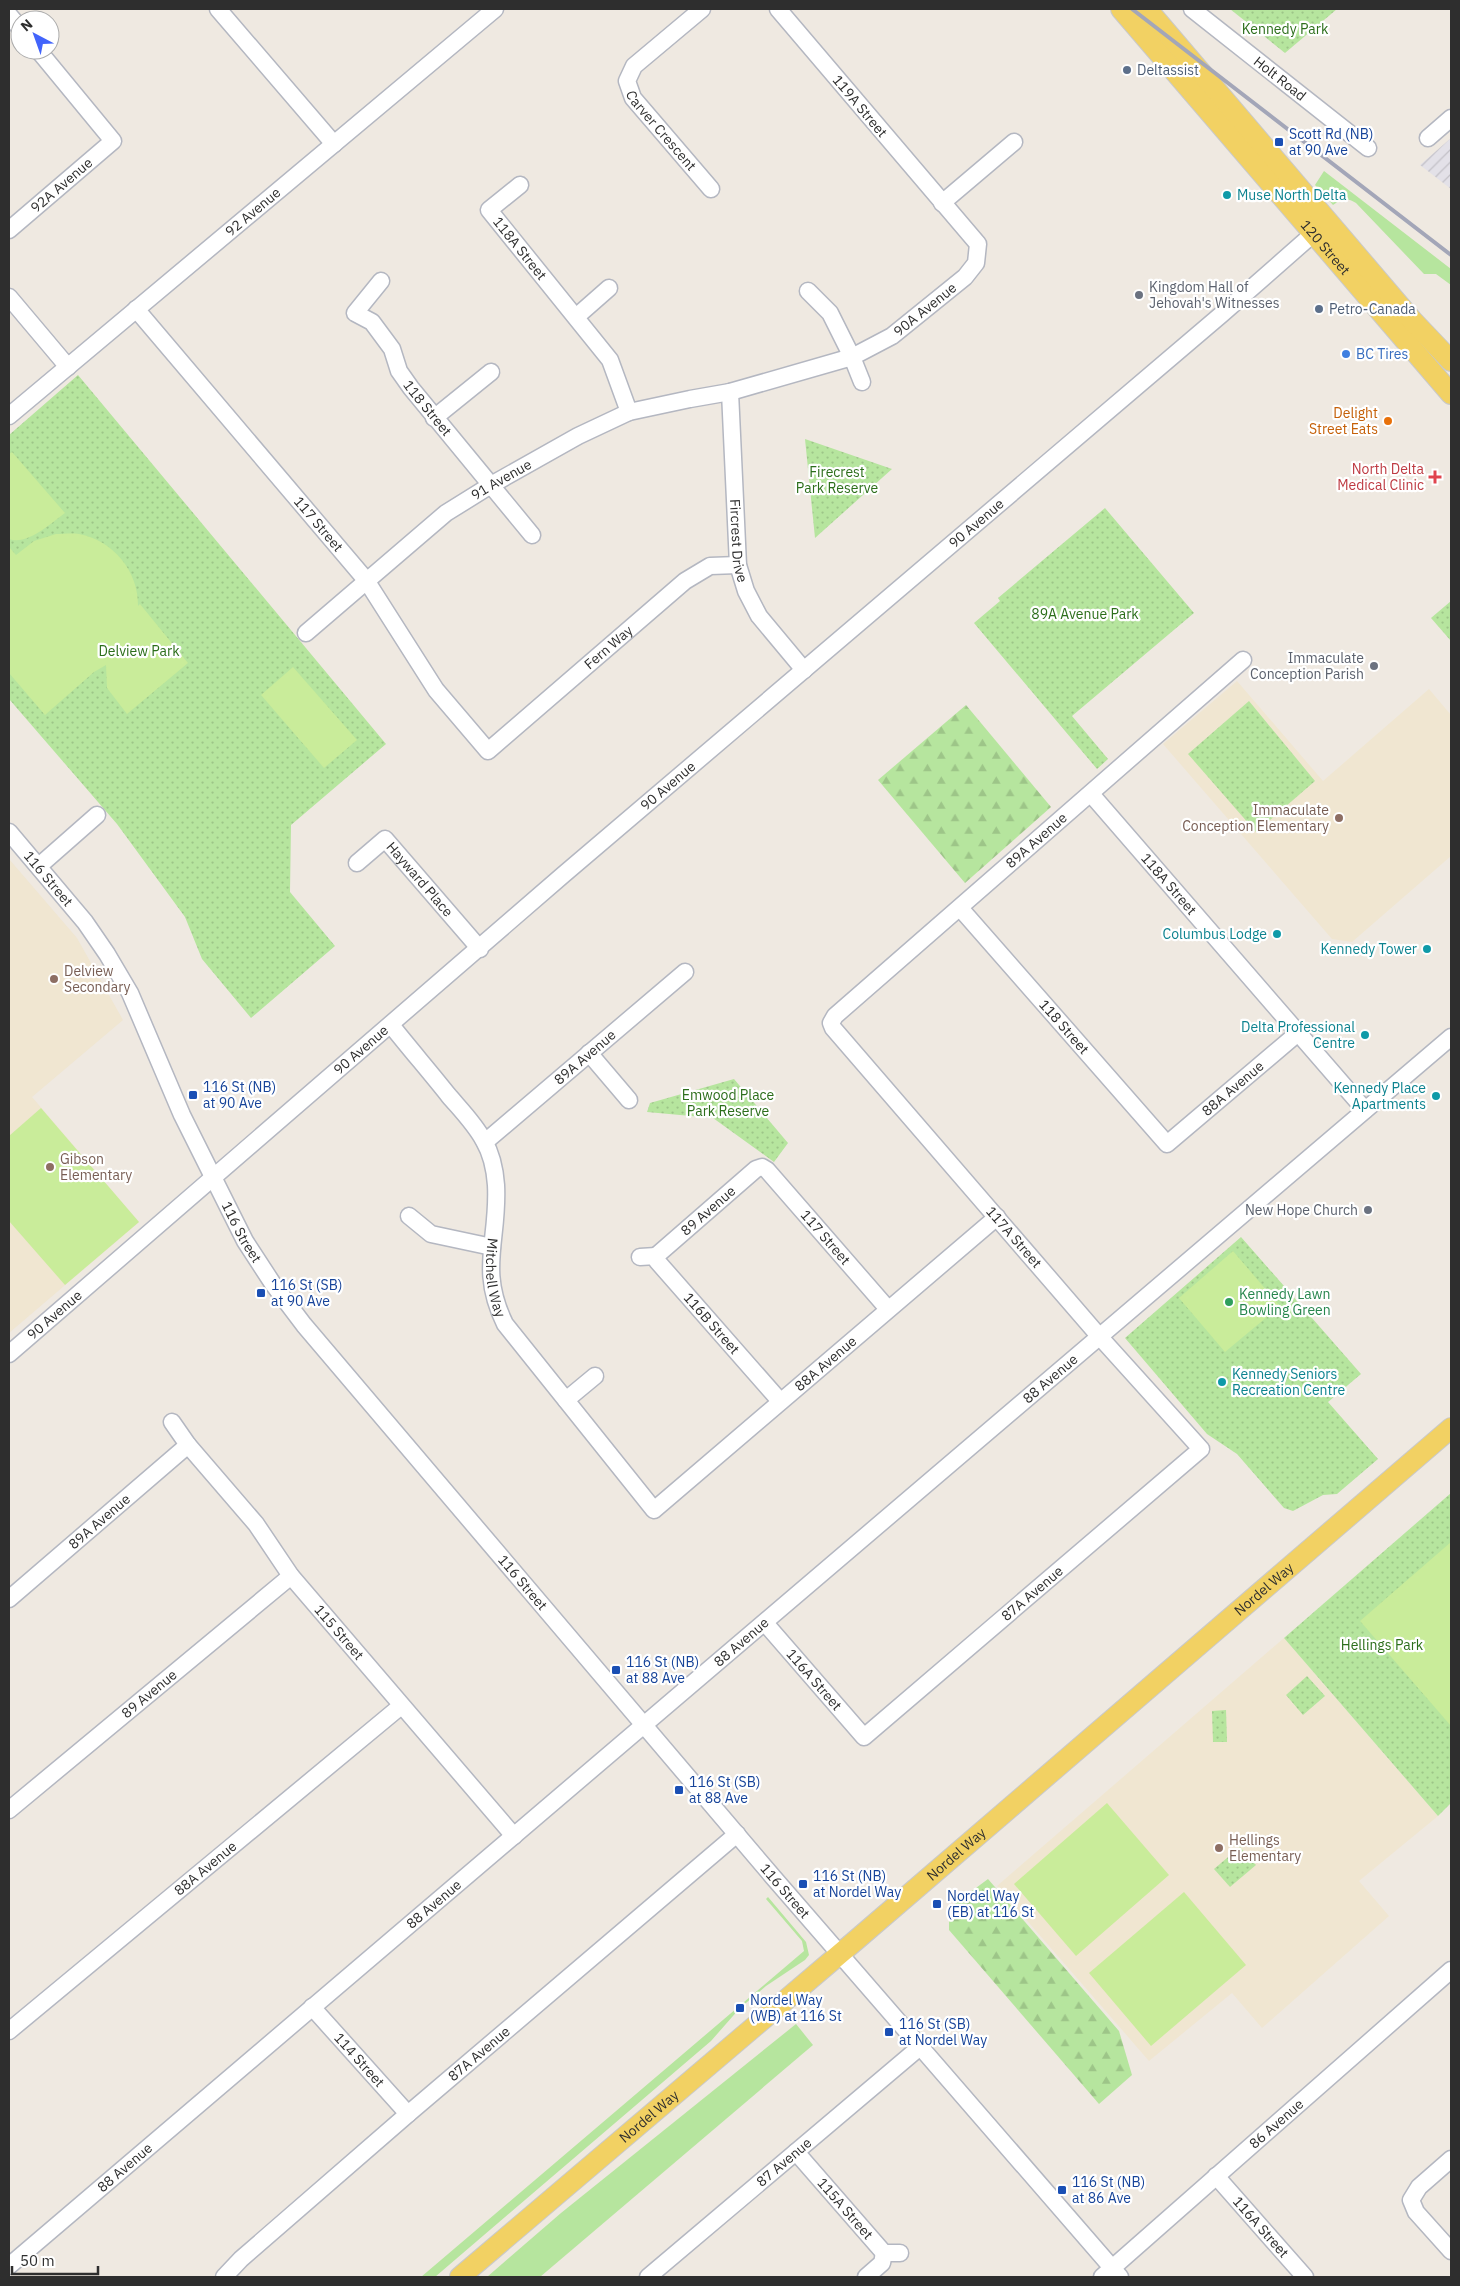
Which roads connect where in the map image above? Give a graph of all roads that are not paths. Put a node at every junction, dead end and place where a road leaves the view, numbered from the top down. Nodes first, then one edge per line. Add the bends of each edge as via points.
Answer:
1 (218, 9) edge
2 (495, 9) edge
3 (702, 9) edge
4 (778, 9) edge
5 (1122, 9) edge
6 (1147, 9) edge
7 (1192, 9) edge
8 (46, 60) edge
9 (1184, 82) junction
10 (1220, 95) junction
11 (1451, 118) edge
12 (1428, 138) dead end
13 (1014, 142) dead end
14 (334, 144) junction
15 (1368, 148) dead end
16 (520, 185) dead end
17 (711, 189) dead end
18 (942, 203) junction
19 (1321, 227) junction
20 (9, 230) edge
21 (978, 244) joint
22 (381, 281) dead end
23 (609, 288) dead end
24 (808, 292) dead end
25 (9, 297) edge
26 (136, 309) junction
27 (576, 317) junction
28 (852, 357) junction
29 (1451, 362) edge
30 (68, 367) junction
31 (491, 372) dead end
32 (862, 382) dead end
33 (730, 392) junction
34 (1451, 394) edge
35 (629, 412) junction
36 (9, 416) edge
37 (434, 418) junction
38 (490, 485) junction
39 (532, 535) dead end
40 (738, 565) junction
41 (366, 580) junction
42 (306, 633) dead end
43 (1243, 660) dead end
44 (804, 670) junction
45 (488, 751) joint
46 (1091, 794) junction
47 (97, 816) dead end
48 (9, 832) edge
49 (357, 863) dead end
50 (38, 866) junction
51 (960, 908) junction
52 (480, 949) junction
53 (685, 972) dead end
54 (832, 1022) joint
55 (391, 1025) junction
56 (1298, 1033) junction
57 (1451, 1037) edge
58 (589, 1053) junction
59 (630, 1100) dead end
60 (1365, 1110) junction
61 (485, 1142) junction
62 (1168, 1144) joint
63 (762, 1167) joint
64 (213, 1179) junction
65 (409, 1216) dead end
66 (997, 1217) junction
67 (492, 1247) junction
68 (648, 1257) joint
69 (888, 1308) junction
70 (1100, 1336) junction
71 (9, 1354) edge
72 (595, 1376) dead end
73 (566, 1400) junction
74 (780, 1401) junction
75 (172, 1422) dead end
76 (1451, 1428) edge
77 (188, 1445) junction
78 (1201, 1449) joint
79 (654, 1510) joint
80 (291, 1576) junction
81 (9, 1599) edge
82 (765, 1623) junction
83 (401, 1706) junction
84 (644, 1725) junction
85 (864, 1737) joint
86 (9, 1810) edge
87 (737, 1834) junction
88 (514, 1836) junction
89 (840, 1954) junction
90 (1451, 1970) edge
91 (312, 2007) junction
92 (9, 2031) edge
93 (920, 2047) junction
94 (408, 2114) junction
95 (796, 2152) junction
96 (1451, 2159) edge
97 (1216, 2176) junction
98 (1451, 2251) edge
99 (9, 2266) edge
100 (1111, 2274) edge
101 (224, 2277) edge
102 (460, 2277) edge
103 (648, 2277) edge
104 (866, 2277) edge
105 (1305, 2277) edge

1 - 14 street
2 - 14 street, 92 Avenue
3 - 17 street, Carver Crescent via 634,66 627,81 633,98
4 - 18 street, 119A Street
5 - 9 main road, 120 Street
6 - 10 main road, 120 Street
7 - 15 street, Holt Road
8 - 20 street, 92A Avenue via 112,141
9 - 10 main road via 1196,82 1204,90
9 - 19 main road, 120 Street
10 - 19 main road, 120 Street
11 - 12 street
13 - 18 street
14 - 26 street, 92 Avenue
16 - 27 street, 118A Street via 489,210
18 - 21 street, 119A Street
19 - 29 main road, 120 Street
19 - 34 main road, 120 Street
19 - 44 street, 90 Avenue
21 - 28 street, 90A Avenue via 976,263 965,277 892,336
22 - 37 street, 118 Street via 355,313 372,322 392,349 400,372
23 - 27 street
24 - 28 street via 830,313
25 - 30 street
26 - 30 street, 92 Avenue
26 - 41 street, 117 Street
27 - 35 street, 118A Street via 610,360
28 - 32 street
28 - 33 street, 90A Avenue
30 - 36 street, 92 Avenue
31 - 37 street
33 - 35 street, 91 Avenue
33 - 40 street, Fircrest Drive
35 - 38 street, 91 Avenue
37 - 38 street, 118 Street
38 - 39 street, 118 Street
38 - 41 street, 91 Avenue via 446,514
40 - 44 street, Fircrest Drive via 746,591 759,616
40 - 45 street, Fern Way via 710,566 685,581
41 - 42 street, 91 Avenue
41 - 45 street, 117 Street via 436,690
43 - 46 street, 89A Avenue
44 - 52 street, 90 Avenue
46 - 51 street, 89A Avenue
46 - 56 street, 118A Street
47 - 50 street
48 - 50 street, 116 Street
49 - 52 street, Hayward Place via 386,838
50 - 64 street, 116 Street via 85,922 130,993
51 - 54 street, 89A Avenue
51 - 62 street, 118 Street
52 - 55 street, 90 Avenue
53 - 58 street, 89A Avenue
54 - 66 street, 117A Street via 833,1028
55 - 61 street, Mitchell Way
55 - 64 street, 90 Avenue
56 - 60 street, 118A Street
56 - 62 street, 88A Avenue
57 - 60 street, 88 Avenue
58 - 59 street
58 - 61 street, 89A Avenue
60 - 70 street, 88 Avenue
61 - 67 street, Mitchell Way via 496,1185
63 - 68 street, 89 Avenue
63 - 69 street, 117 Street
64 - 71 street, 90 Avenue
64 - 84 street, 116 Street via 245,1241 304,1325
65 - 67 street via 431,1234
66 - 69 street, 88A Avenue
66 - 70 street, 117A Street
67 - 73 street, Mitchell Way via 489,1270 499,1312 516,1340
68 - 74 street, 116B Street via 658,1260
69 - 74 street, 88A Avenue
70 - 78 street, 117A Street
70 - 82 street, 88 Avenue
72 - 73 street
73 - 79 street, Mitchell Way
74 - 79 street, 88A Avenue
75 - 77 street, 115 Street
76 - 89 main road, Nordel Way
77 - 80 street, 115 Street via 256,1524
77 - 81 street, 89A Avenue
78 - 85 street, 87A Avenue
80 - 83 street, 115 Street
80 - 86 street, 89 Avenue
82 - 84 street, 88 Avenue
82 - 85 street, 116A Street
83 - 88 street, 115 Street
83 - 92 street, 88A Avenue
84 - 87 street, 116 Street
84 - 88 street, 88 Avenue
87 - 89 street, 116 Street
87 - 94 street, 87A Avenue
88 - 91 street, 88 Avenue
89 - 93 street, 116 Street
89 - 102 main road, Nordel Way
90 - 97 street, 86 Avenue
91 - 94 street, 114 Street
91 - 99 street, 88 Avenue
93 - 95 street, 87 Avenue
93 - 100 street, 116 Street
94 - 101 street, 87A Avenue
95 - 103 street, 87 Avenue
95 - 104 street, 115A Street via 892,2253
96 - 98 street via 1419,2187 1411,2200 1416,2212
97 - 100 street, 86 Avenue
97 - 105 street, 116A Street

